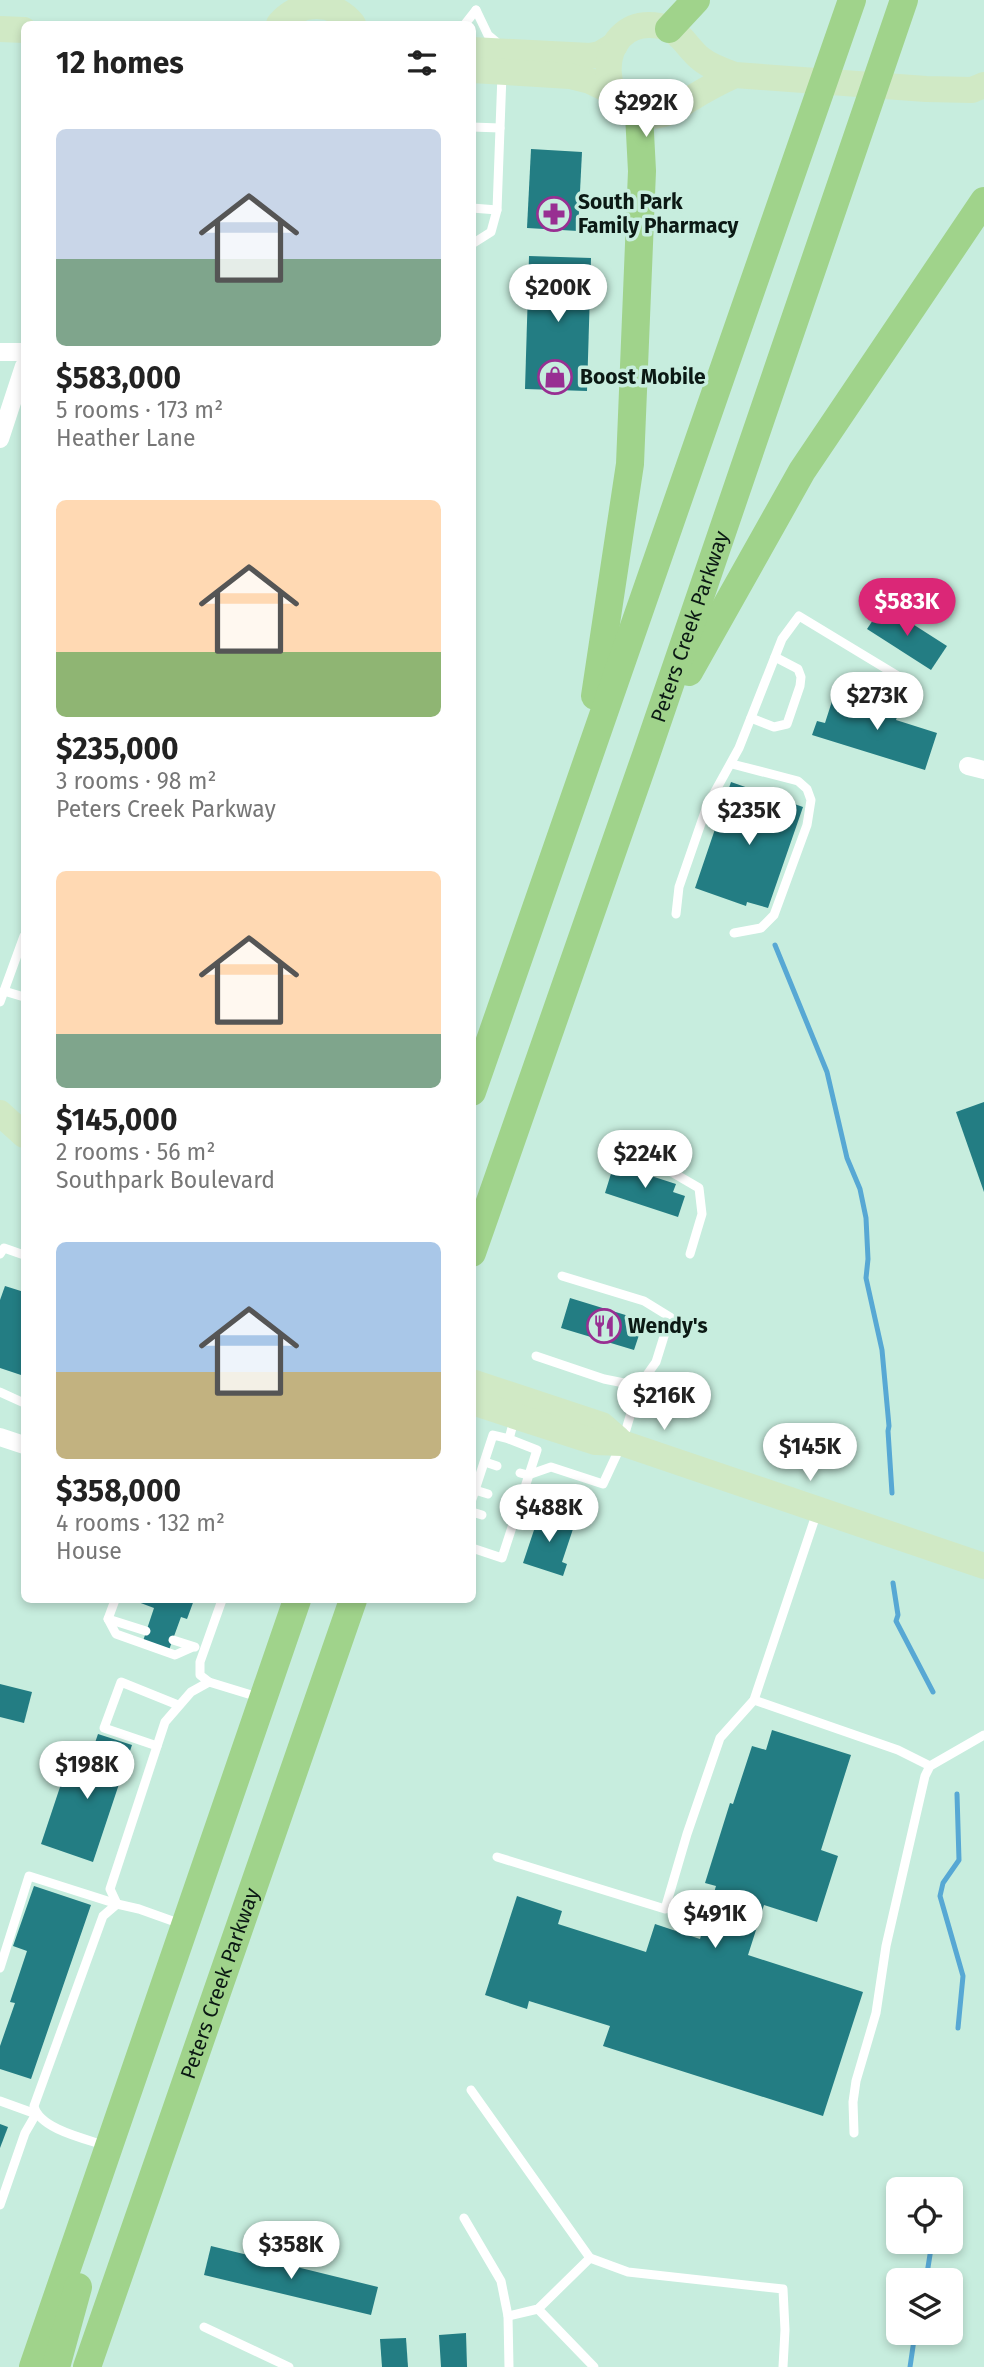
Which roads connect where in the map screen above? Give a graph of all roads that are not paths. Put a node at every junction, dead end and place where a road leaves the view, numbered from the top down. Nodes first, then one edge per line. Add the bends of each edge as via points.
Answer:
1 (696, 0) edge
2 (852, 0) edge
3 (904, 0) edge
4 (301, 4) edge
5 (341, 11) edge
6 (282, 21) edge
7 (468, 21) edge
8 (0, 29) edge
9 (669, 29) junction
10 (21, 30) edge
11 (615, 45) junction
12 (476, 51) edge
13 (505, 62) junction
14 (476, 69) edge
15 (735, 75) junction
16 (980, 90) edge
17 (613, 92) junction
18 (639, 114) junction
19 (476, 127) edge
20 (500, 128) junction
21 (984, 201) edge
22 (476, 208) edge
23 (497, 210) junction
24 (476, 241) edge
25 (0, 352) edge
26 (21, 352) edge
27 (21, 375) edge
28 (0, 439) edge
29 (775, 657) junction
30 (908, 682) dead end
31 (751, 718) junction
32 (646, 755) junction
33 (732, 764) junction
34 (580, 780) junction
35 (676, 914) dead end
36 (734, 933) dead end
37 (21, 944) edge
38 (4, 991) junction
39 (21, 996) edge
40 (0, 1002) edge
41 (476, 1080) edge
42 (0, 1113) edge
43 (21, 1132) edge
44 (606, 1146) dead end
45 (476, 1243) edge
46 (0, 1254) edge
47 (21, 1254) edge
48 (690, 1254) dead end
49 (562, 1276) dead end
50 (536, 1356) dead end
51 (476, 1383) edge
52 (639, 1385) junction
53 (0, 1392) edge
54 (21, 1402) edge
55 (476, 1404) edge
56 (512, 1427) junction
57 (0, 1437) edge
58 (622, 1443) junction
59 (21, 1444) edge
60 (485, 1462) junction
61 (497, 1466) dead end
62 (524, 1474) junction
63 (476, 1488) edge
64 (476, 1494) edge
65 (488, 1494) dead end
66 (818, 1510) junction
67 (476, 1550) edge
68 (984, 1566) edge
69 (114, 1603) edge
70 (221, 1603) edge
71 (296, 1603) edge
72 (353, 1603) edge
73 (108, 1619) junction
74 (146, 1631) dead end
75 (173, 1640) dead end
76 (192, 1647) junction
77 (204, 1650) junction
78 (209, 1682) junction
79 (263, 1699) junction
80 (754, 1700) junction
81 (178, 1705) junction
82 (984, 1735) edge
83 (156, 1746) junction
84 (930, 1766) junction
85 (497, 1857) dead end
86 (117, 1904) junction
87 (185, 1926) junction
88 (0, 1968) edge
89 (471, 2091) dead end
90 (0, 2101) edge
91 (36, 2115) junction
92 (854, 2133) dead end
93 (108, 2147) junction
94 (0, 2205) edge
95 (464, 2218) dead end
96 (75, 2243) junction
97 (590, 2258) junction
98 (538, 2309) junction
99 (508, 2316) junction
100 (204, 2327) dead end
101 (33, 2367) edge
102 (56, 2367) edge
103 (87, 2367) edge
104 (289, 2367) edge
105 (509, 2367) edge
106 (594, 2367) edge
107 (783, 2367) edge

1 - 9 main road
2 - 34 main road
3 - 32 main road, Peters Creek Parkway
4 - 5 main road
4 - 6 main road
7 - 13 lane via 476,10
8 - 10 main road
9 - 11 main road via 640,27
9 - 15 main road via 708,64
11 - 13 main road via 590,56
11 - 17 main road via 607,73
12 - 13 main road
13 - 14 main road
13 - 17 main road via 590,81
13 - 20 lane
15 - 16 main road
15 - 18 main road via 665,114
17 - 18 main road
18 - 34 main road via 642,171 630,464
19 - 20 lane
20 - 23 lane
21 - 32 main road via 802,471
22 - 23 lane
23 - 24 lane via 491,232
25 - 26 street
27 - 28 street
29 - 30 lane via 799,616
29 - 31 lane
29 - 31 lane via 798,669 801,677 787,724 774,727
31 - 33 lane
32 - 45 main road, Peters Creek Parkway
33 - 35 lane via 707,806 690,850
33 - 36 lane via 798,781 811,800 807,825 774,915 761,928
34 - 41 main road
37 - 38 lane
38 - 39 lane
38 - 40 lane
42 - 43 main road
44 - 48 lane via 663,1167 699,1188 702,1214
46 - 47 lane via 4,1248
49 - 52 lane via 644,1301 670,1317 656,1362
50 - 52 lane via 604,1379
51 - 58 main road via 602,1425
52 - 58 lane
53 - 54 lane
55 - 56 main road
56 - 58 main road
56 - 60 lane via 493,1435
56 - 62 lane via 537,1450
57 - 59 street
58 - 62 lane via 603,1484 551,1467
58 - 66 main road
60 - 61 lane
60 - 63 lane
62 - 67 lane via 502,1558
64 - 65 lane
66 - 68 main road
66 - 80 lane
69 - 73 lane
70 - 77 lane
71 - 79 main road
72 - 103 main road, Peters Creek Parkway
73 - 74 lane
73 - 76 lane via 116,1634 175,1655
75 - 76 lane
76 - 77 lane
77 - 78 lane via 200,1675
78 - 79 lane
78 - 81 lane
79 - 87 main road
80 - 84 lane
80 - 85 lane via 719,1738 665,1909
81 - 83 lane via 164,1722
81 - 83 lane via 121,1682 104,1728
82 - 84 lane
83 - 86 lane via 110,1889
84 - 92 lane via 886,1946 876,2013 856,2081
86 - 87 lane
86 - 88 lane via 29,1876
86 - 91 lane via 103,1916 34,2106
87 - 93 main road
89 - 97 lane
90 - 91 lane
91 - 93 lane via 46,2124
91 - 94 lane via 25,2133
93 - 96 main road
95 - 99 lane via 501,2281
96 - 101 main road
96 - 102 main road via 80,2274
97 - 98 lane
97 - 107 lane via 628,2272 783,2289
98 - 99 lane
98 - 106 lane
99 - 105 lane
100 - 104 lane

